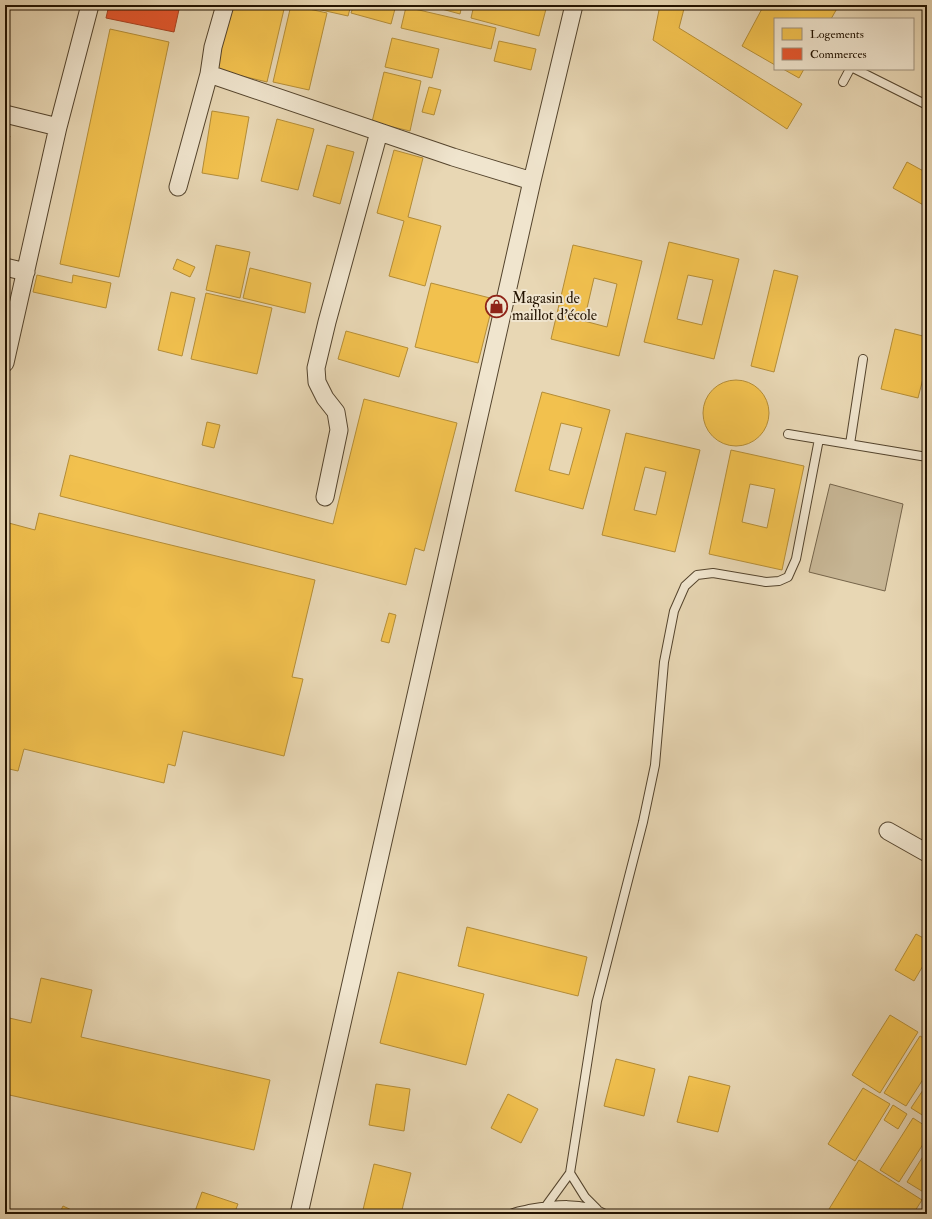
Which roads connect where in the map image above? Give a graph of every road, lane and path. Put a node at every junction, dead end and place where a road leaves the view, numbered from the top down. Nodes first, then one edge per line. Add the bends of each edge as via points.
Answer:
1 (90, 5) edge
2 (225, 5) edge
3 (574, 5) edge
4 (850, 70) edge
5 (857, 70) edge
6 (209, 74) junction
7 (844, 82) dead end
8 (927, 105) edge
9 (5, 114) edge
10 (58, 127) junction
11 (379, 132) junction
12 (532, 181) junction
13 (178, 187) dead end
14 (5, 267) edge
15 (26, 272) junction
16 (863, 359) dead end
17 (5, 363) edge
18 (788, 434) dead end
19 (819, 439) junction
20 (850, 444) junction
21 (927, 457) edge
22 (325, 497) dead end
23 (888, 831) dead end
24 (927, 853) edge
25 (570, 1173) junction
26 (546, 1206) junction
27 (597, 1209) junction
28 (299, 1214) edge
29 (511, 1214) edge
30 (605, 1214) edge

1 - 10 street
2 - 6 street via 213,47
3 - 12 street
4 - 7 lane
5 - 8 lane
6 - 11 street
6 - 13 street
9 - 10 street
10 - 15 street
11 - 12 street
11 - 22 street via 316,368 317,382 336,412 339,430
12 - 28 street
14 - 15 street
15 - 17 street
16 - 20 lane
18 - 19 lane
19 - 20 lane
19 - 25 lane via 796,559 788,577 766,582 713,573 697,575 685,586 674,611 664,662 655,765 597,1001
20 - 21 lane
23 - 24 street
25 - 26 lane
25 - 27 lane
26 - 27 lane via 570,1205
26 - 29 lane
27 - 30 lane

